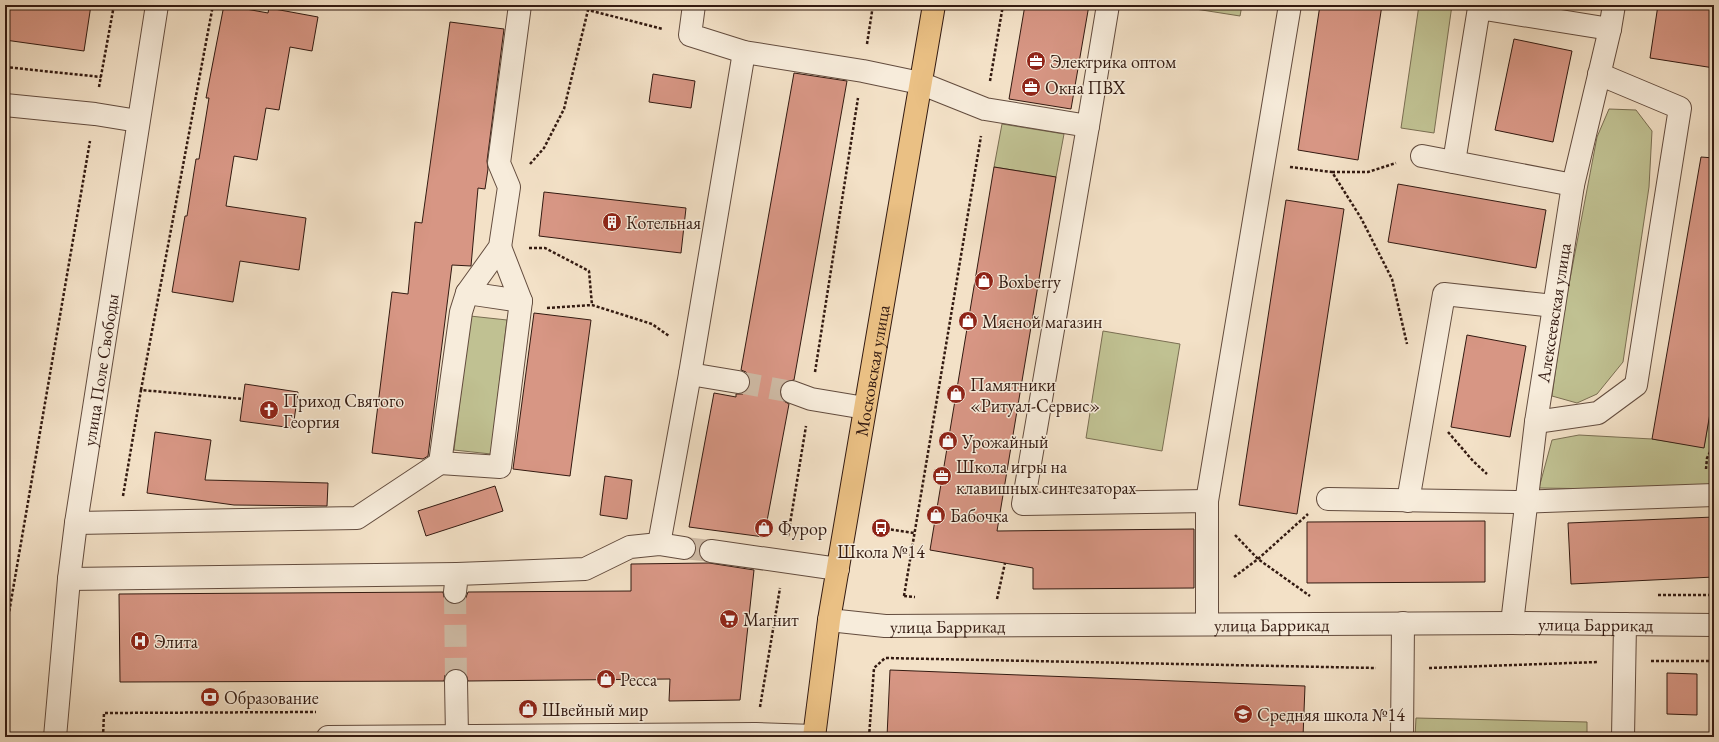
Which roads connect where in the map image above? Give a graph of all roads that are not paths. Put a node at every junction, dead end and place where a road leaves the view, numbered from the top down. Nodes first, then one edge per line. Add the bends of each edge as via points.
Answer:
1 (157, 5) edge
2 (520, 5) edge
3 (694, 5) edge
4 (934, 5) edge
5 (1108, 5) edge
6 (1290, 5) edge
7 (1614, 5) edge
8 (1610, 29) junction
9 (744, 52) junction
10 (1599, 74) junction
11 (920, 83) junction
12 (5, 105) edge
13 (138, 121) junction
14 (1088, 126) junction
15 (1422, 156) road end
16 (1454, 162) junction
17 (1574, 185) junction
18 (500, 247) junction
19 (467, 293) junction
20 (521, 301) junction
21 (1554, 306) junction
22 (692, 364) junction
23 (738, 382) tunnel mouth
24 (792, 392) tunnel mouth
25 (865, 408) junction
26 (1536, 422) junction
27 (440, 463) junction
28 (1714, 495) edge
29 (1328, 499) road end
30 (1207, 501) junction
31 (1408, 501) junction
32 (1521, 502) junction
33 (76, 523) junction
34 (659, 544) junction
35 (684, 548) tunnel mouth
36 (711, 551) tunnel mouth
37 (838, 569) junction
38 (69, 579) junction
39 (829, 620) junction
40 (1403, 623) junction
41 (1512, 623) junction
42 (1207, 624) junction
43 (1625, 624) junction
44 (1714, 625) edge
45 (456, 681) tunnel mouth
46 (457, 736) junction
47 (56, 737) edge
48 (328, 737) edge
49 (814, 737) edge
50 (1402, 737) edge
51 (1622, 737) edge

1 - 13 street, улица Поле Свободы
2 - 18 street via 499,163 509,187
3 - 9 street via 690,36
4 - 11 main road, Московская улица
5 - 14 street
6 - 30 street
7 - 8 street, Алексеевская улица
8 - 10 street, Алексеевская улица
8 - 16 street via 1479,8
9 - 11 street
9 - 22 street
10 - 17 street, Алексеевская улица
10 - 26 street via 1680,108 1636,385 1598,413
11 - 14 street via 985,109
11 - 25 main road, Московская улица
12 - 13 street
13 - 33 street, улица Поле Свободы
14 - 30 street via 1022,504
15 - 16 street
16 - 17 street
17 - 21 street, Алексеевская улица
18 - 19 street
18 - 20 street
19 - 20 street
19 - 27 street via 461,312
20 - 27 street via 500,467
21 - 26 street, Алексеевская улица
21 - 31 street via 1444,294
22 - 23 street
22 - 34 street
24 - 25 street via 811,399
25 - 37 main road, Московская улица
26 - 32 street, Алексеевская улица
27 - 33 street via 357,518
28 - 32 street
29 - 31 street
30 - 42 street
31 - 32 street
32 - 41 street, Алексеевская улица
33 - 38 street, улица Поле Свободы
34 - 35 street
34 - 38 street via 630,547 585,569 456,583
36 - 37 street
37 - 39 main road, Московская улица
38 - 47 street, улица Поле Свободы
39 - 42 street, улица Баррикад via 885,626
39 - 49 main road, Московская улица
40 - 41 street, улица Баррикад
40 - 42 street, улица Баррикад
40 - 50 street
41 - 43 street, улица Баррикад
43 - 44 street, улица Баррикад
43 - 51 street
45 - 46 street
46 - 48 street
46 - 49 street via 756,734

